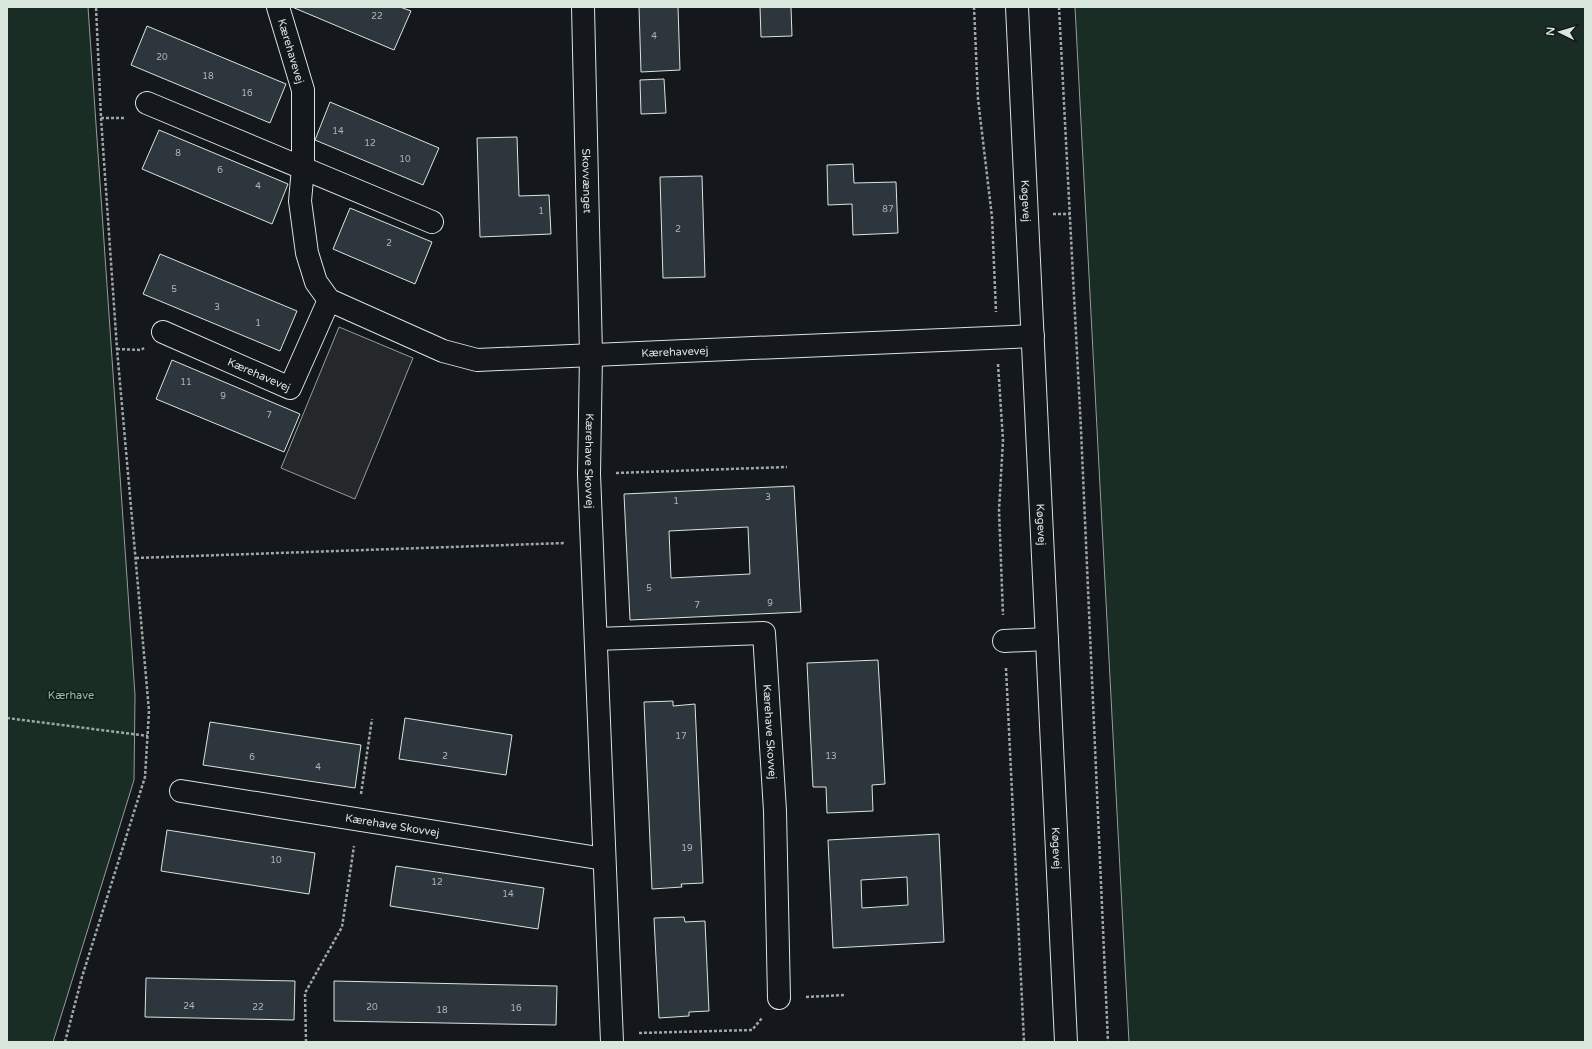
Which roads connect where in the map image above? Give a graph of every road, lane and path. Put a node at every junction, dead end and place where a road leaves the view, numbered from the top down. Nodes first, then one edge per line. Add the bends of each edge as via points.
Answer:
1 (96, 7) edge
2 (278, 7) edge
3 (583, 7) edge
4 (974, 7) edge
5 (1017, 7) edge
6 (1059, 7) edge
7 (146, 103) dead end
8 (303, 168) junction
9 (432, 222) dead end
10 (329, 300) junction
11 (163, 332) dead end
12 (1033, 336) junction
13 (997, 338) junction
14 (591, 355) junction
15 (787, 466) dead end
16 (590, 474) junction
17 (592, 542) junction
18 (136, 558) junction
19 (596, 639) junction
20 (1047, 639) junction
21 (1004, 641) junction
22 (7, 718) edge
23 (372, 719) dead end
24 (148, 736) junction
25 (181, 790) dead end
26 (358, 819) junction
27 (604, 859) junction
28 (844, 995) dead end
29 (779, 998) junction
30 (612, 1038) edge
31 (65, 1042) edge
32 (306, 1042) edge
33 (1024, 1042) edge
34 (1066, 1042) edge
35 (1108, 1042) edge

1 - 18 path via 117,349
2 - 8 street, Kærehavevej via 303,90
3 - 14 street, Skovvænget
4 - 13 path via 978,99 992,217
5 - 12 street, Køgevej
6 - 35 path via 1082,438
7 - 8 street
8 - 9 street
8 - 10 street, Kærehavevej via 300,201 307,253 316,282
10 - 11 street, Kærehavevej via 290,388
10 - 14 street, Kærehavevej via 443,351 477,360
12 - 13 street, Kærehavevej
12 - 20 street, Køgevej
13 - 14 street, Kærehavevej
13 - 21 path via 1003,440 999,510
14 - 16 street, Kærehave Skovvej
15 - 16 path
16 - 17 street, Kærehave Skovvej
17 - 18 path
17 - 19 street, Kærehave Skovvej
18 - 24 path via 150,711
19 - 27 street, Kærehave Skovvej
19 - 29 street, Kærehave Skovvej via 764,633 775,811
20 - 21 street
20 - 34 street, Køgevej
21 - 33 path
22 - 24 path
23 - 26 path
24 - 31 path via 145,777 82,977
25 - 26 street, Kærehave Skovvej
26 - 27 street, Kærehave Skovvej
26 - 32 path via 342,927 305,993
27 - 30 street, Kærehave Skovvej
28 - 29 path
29 - 30 path via 752,1030

